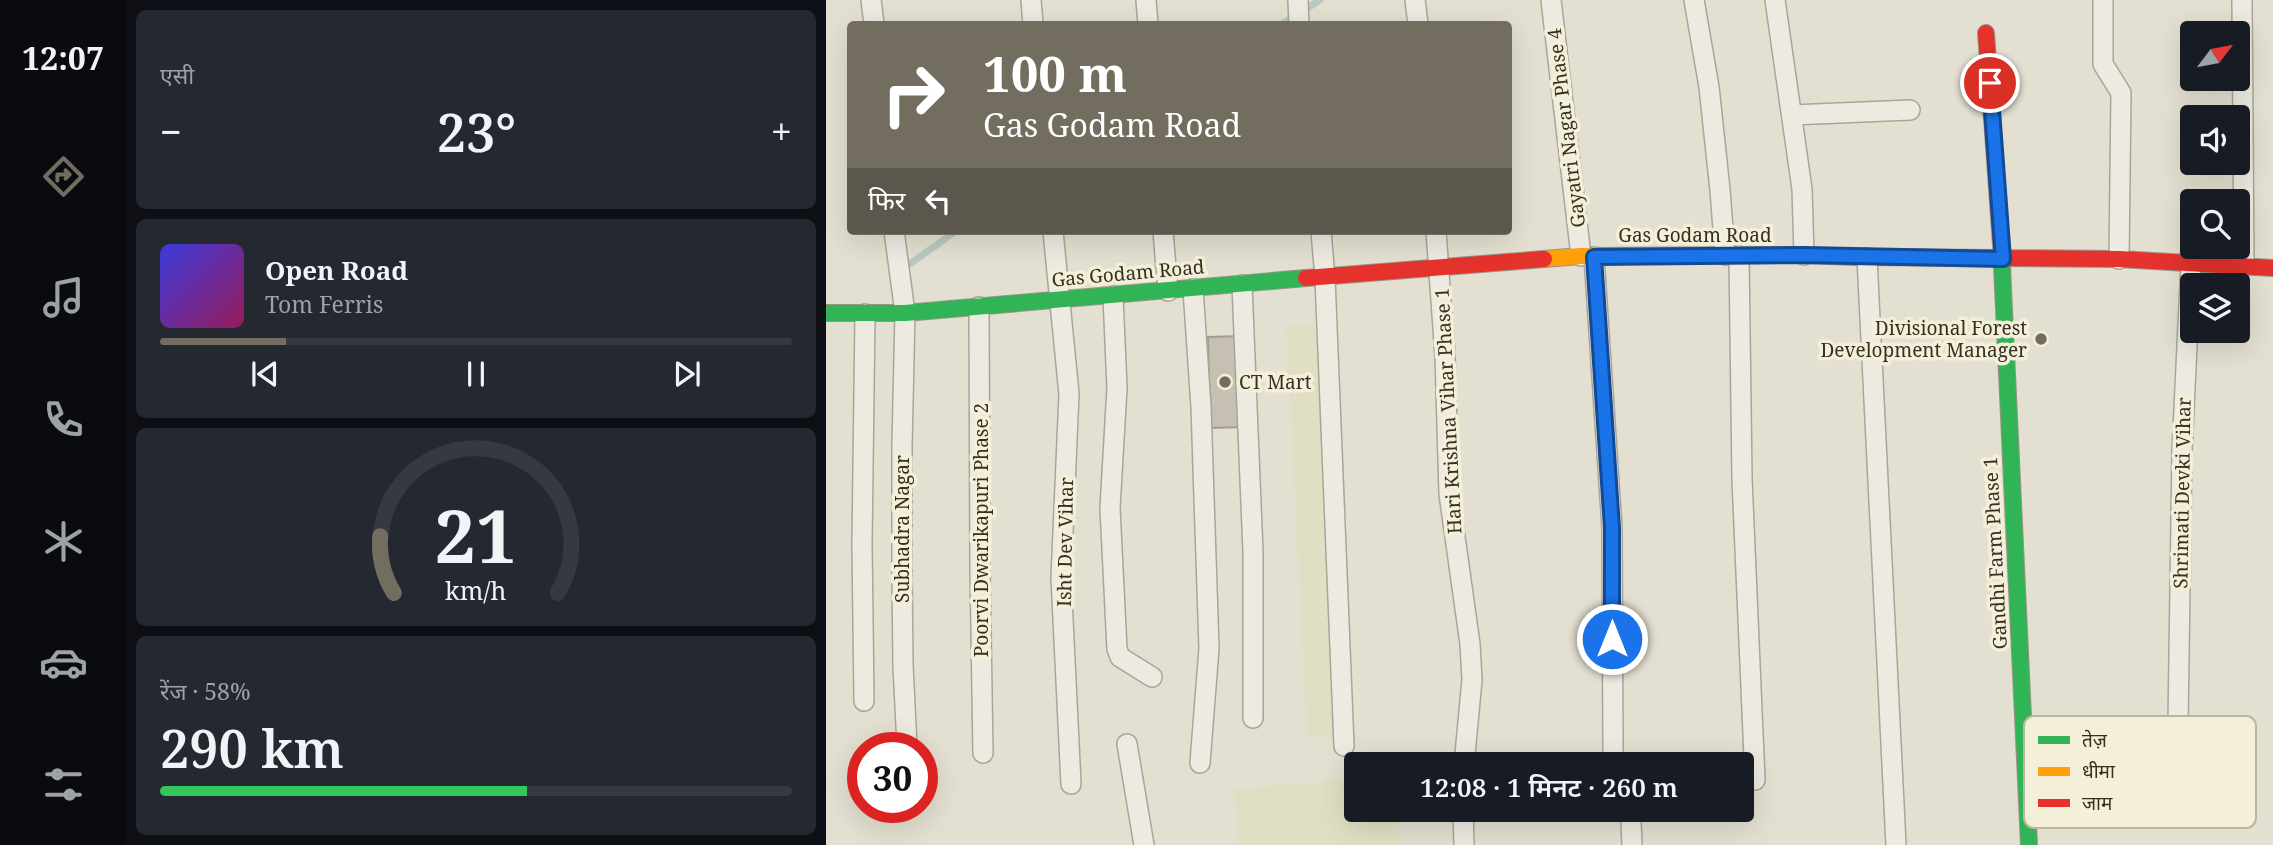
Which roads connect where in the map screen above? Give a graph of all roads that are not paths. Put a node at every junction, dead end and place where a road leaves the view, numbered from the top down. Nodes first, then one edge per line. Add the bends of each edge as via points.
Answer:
1 (871, 0) edge
2 (1031, 0) edge
3 (1146, 0) edge
4 (1415, 0) edge
5 (1551, 0) edge
6 (1694, 0) edge
7 (1775, 0) edge
8 (2103, 0) edge
9 (2242, 0) edge
10 (874, 21) edge
11 (1032, 21) edge
12 (1147, 21) edge
13 (1418, 21) edge
14 (1986, 33) dead end
15 (1910, 110) dead end
16 (1792, 115) junction
17 (895, 235) edge
18 (1053, 235) edge
19 (1163, 235) edge
20 (1321, 235) edge
21 (1436, 235) edge
22 (1804, 255) junction
23 (1587, 256) junction
24 (1732, 256) junction
25 (1867, 258) junction
26 (2003, 259) junction
27 (2119, 259) junction
28 (2191, 263) junction
29 (2244, 266) junction
30 (1440, 267) junction
31 (2273, 268) edge
32 (1325, 278) junction
33 (1242, 285) junction
34 (1194, 289) junction
35 (1168, 291) junction
36 (1113, 296) junction
37 (1059, 300) junction
38 (979, 307) junction
39 (826, 313) edge
40 (905, 313) junction
41 (865, 314) junction
42 (1152, 677) dead end
43 (864, 701) dead end
44 (2178, 716) edge
45 (1253, 718) dead end
46 (906, 732) edge
47 (2024, 732) edge
48 (1126, 744) dead end
49 (1345, 746) dead end
50 (1465, 752) edge
51 (1612, 752) edge
52 (983, 753) dead end
53 (1200, 763) dead end
54 (1755, 780) dead end
55 (1071, 784) dead end
56 (1463, 822) edge
57 (1631, 822) edge
58 (1144, 845) edge
59 (1464, 845) edge
60 (1632, 845) edge
61 (1896, 845) edge

1 - 10 street
2 - 11 street
3 - 12 street
4 - 13 street
5 - 23 street, Gayatri Nagar Phase 4
6 - 24 street
7 - 16 street
8 - 27 street via 2103,64 2121,93
9 - 29 street
14 - 26 main road, Gandhi Farm Phase 1
15 - 16 street
16 - 22 street via 1802,189
17 - 40 street, Subhadra Nagar
18 - 37 street, Isht Dev Vihar
19 - 35 street
20 - 32 street
21 - 30 street, Hari Krishna Vihar Phase 1
22 - 24 main road, Gas Godam Road
22 - 25 main road, Gas Godam Road
23 - 24 main road, Gas Godam Road
23 - 30 main road, Gas Godam Road
23 - 51 street, Gayatri Nagar Phase 4 via 1612,528
24 - 54 street
25 - 26 main road, Gas Godam Road
25 - 61 street
26 - 27 main road, Gas Godam Road
26 - 47 main road, Gandhi Farm Phase 1
27 - 28 main road, Gas Godam Road
28 - 29 main road, Gas Godam Road
28 - 44 street, Shrimati Devki Vihar via 2182,450
29 - 31 main road, Gas Godam Road
30 - 32 main road, Gas Godam Road
30 - 50 street, Hari Krishna Vihar Phase 1 via 1449,494 1472,680
32 - 33 main road, Gas Godam Road
32 - 49 street
33 - 34 main road, Gas Godam Road
33 - 45 street via 1253,552
34 - 35 main road, Gas Godam Road
34 - 53 street via 1209,648
35 - 36 main road, Gas Godam Road
36 - 37 main road, Gas Godam Road
36 - 42 street via 1117,388 1110,508 1117,649 1120,657
37 - 38 main road, Gas Godam Road
37 - 55 street, Isht Dev Vihar via 1069,394 1061,578
38 - 40 main road, Gas Godam Road
38 - 52 street, Poorvi Dwarikapuri Phase 2
39 - 41 main road, Gas Godam Road
40 - 41 main road, Gas Godam Road
40 - 46 street, Subhadra Nagar via 902,602
41 - 43 street
48 - 58 street
56 - 59 street
57 - 60 street

